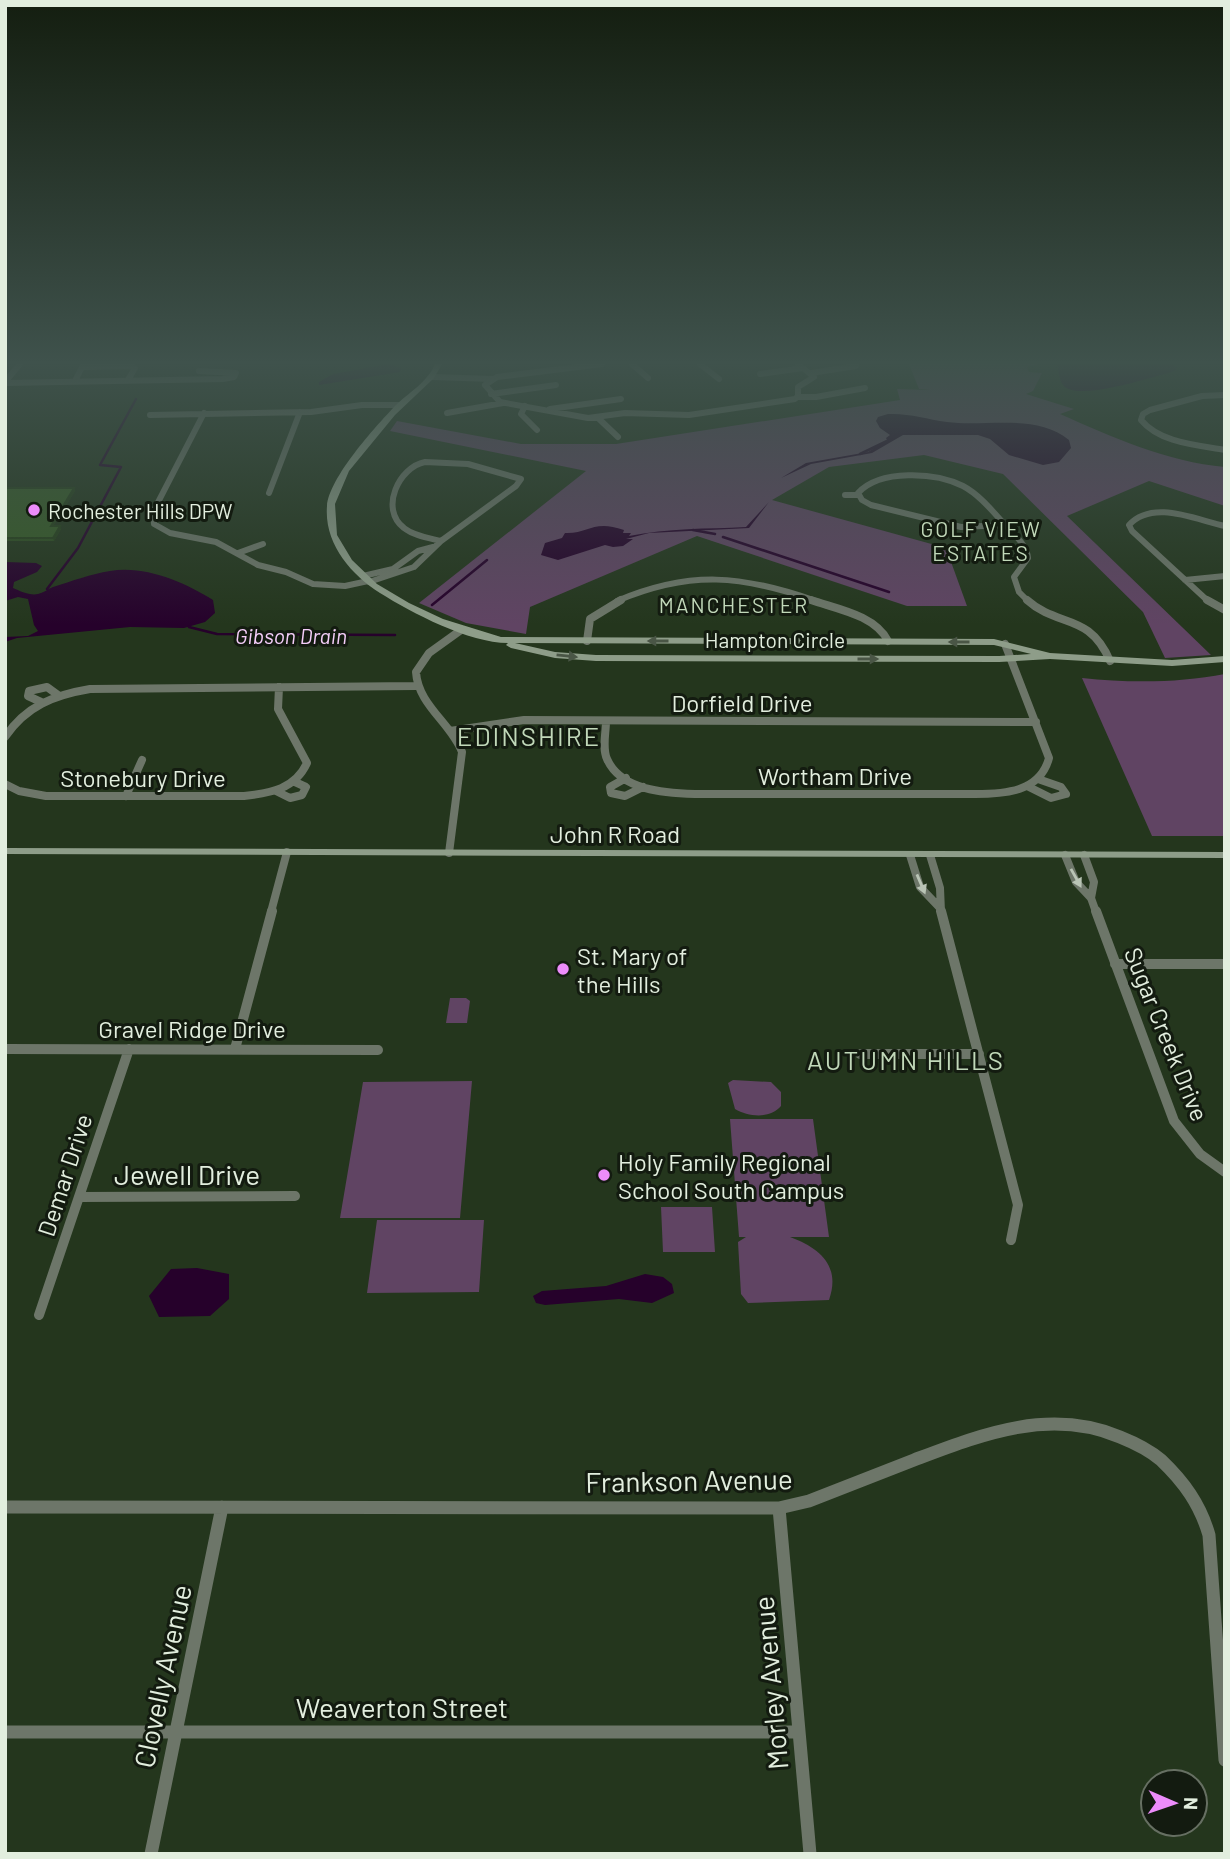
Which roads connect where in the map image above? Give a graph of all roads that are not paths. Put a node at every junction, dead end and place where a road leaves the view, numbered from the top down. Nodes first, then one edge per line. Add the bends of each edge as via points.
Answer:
1 (184, 451) edge
2 (285, 451) edge
3 (362, 451) edge
4 (269, 493) dead end
5 (845, 495) dead end
6 (858, 495) junction
7 (1005, 525) junction
8 (1225, 526) edge
9 (160, 529) junction
10 (149, 532) dead end
11 (442, 541) junction
12 (263, 544) dead end
13 (433, 547) junction
14 (238, 552) junction
15 (401, 564) junction
16 (412, 568) junction
17 (1225, 576) edge
18 (367, 580) junction
19 (1185, 580) junction
20 (324, 586) junction
21 (318, 593) dead end
22 (1225, 610) edge
23 (461, 630) junction
24 (501, 640) junction
25 (587, 641) junction
26 (888, 641) junction
27 (1005, 644) junction
28 (1050, 656) junction
29 (1012, 659) junction
30 (1225, 659) edge
31 (1110, 661) junction
32 (416, 686) junction
33 (279, 688) junction
34 (58, 695) junction
35 (41, 702) junction
36 (606, 721) junction
37 (1036, 722) junction
38 (450, 731) junction
39 (5, 737) edge
40 (142, 760) dead end
41 (626, 778) junction
42 (1038, 779) junction
43 (295, 782) junction
44 (1027, 786) junction
45 (7, 787) edge
46 (643, 787) junction
47 (276, 791) junction
48 (126, 796) junction
49 (5, 851) edge
50 (287, 852) junction
51 (449, 853) junction
52 (910, 855) junction
53 (930, 855) junction
54 (1065, 855) junction
55 (1084, 855) junction
56 (1225, 855) edge
57 (1091, 898) junction
58 (940, 908) junction
59 (1115, 964) junction
60 (1224, 965) edge
61 (5, 1049) edge
62 (129, 1049) junction
63 (235, 1049) junction
64 (378, 1050) dead end
65 (979, 1054) junction
66 (860, 1055) dead end
67 (1225, 1172) edge
68 (295, 1196) dead end
69 (79, 1197) junction
70 (1011, 1240) dead end
71 (38, 1315) dead end
72 (5, 1507) edge
73 (222, 1507) junction
74 (779, 1507) junction
75 (5, 1732) edge
76 (176, 1732) junction
77 (799, 1732) junction
78 (1225, 1760) edge
79 (151, 1854) edge
80 (810, 1854) edge

1 - 9 street via 153,512 153,522
2 - 4 street
3 - 18 street, Hampton Circle via 345,471 331,513 344,554
5 - 6 street
6 - 7 street via 876,507 952,526
6 - 7 street via 863,486 887,479 942,479 970,489
7 - 31 street via 1028,553 1014,578 1021,594 1041,610 1088,628 1104,644
8 - 19 street via 1166,513 1130,522 1132,531
9 - 10 street
9 - 14 street
11 - 11 street via 516,486 521,479 442,462 424,462 407,469 395,493 396,518 405,529
11 - 13 street
12 - 14 street
13 - 15 street via 418,551
13 - 16 street
14 - 20 street via 258,565
15 - 16 street
15 - 18 street
16 - 18 street
17 - 19 street
18 - 20 street
18 - 23 street, Hampton Circle via 406,607
19 - 22 street
20 - 21 street
23 - 24 main road, Hampton Circle
23 - 32 street via 425,656 415,674
24 - 25 main road, Hampton Circle
24 -> 29 street, Hampton Circle via 525,649 587,658
26 -> 25 main road, Hampton Circle
25 - 26 street via 588,623 599,611 659,584 704,573 762,584 872,622
27 -> 26 main road, Hampton Circle
27 - 28 main road, Hampton Circle
27 - 29 street
28 - 29 street, Hampton Circle
28 - 31 main road, Hampton Circle
29 - 37 street
30 - 31 main road, Hampton Circle
32 - 33 street
32 - 38 street
33 - 34 street via 101,688
33 - 43 street, Stonebury Drive via 277,713 307,763
34 - 35 street
34 - 35 street via 44,687 29,691 28,696
35 - 39 street via 17,718
36 - 37 street, Dorfield Drive
36 - 38 street, Dorfield Drive via 511,721
36 - 41 street, Wortham Drive via 606,758
37 - 42 street via 1049,758
38 - 51 street via 460,746 462,763
40 - 48 street
41 - 46 street, Wortham Drive
41 - 46 street, Wortham Drive via 610,787 611,793 625,796
42 - 44 street, Wortham Drive
42 - 44 street via 1061,787 1066,794 1051,799
43 - 47 street, Stonebury Drive
43 - 47 street, Stonebury Drive via 307,789 302,795 290,798
44 - 46 street, Wortham Drive via 975,794 686,793
45 - 48 street, Stonebury Drive via 46,796
47 - 48 street, Stonebury Drive via 244,796
49 - 50 main road, John R Road
50 - 51 main road, John R Road
50 - 63 street
51 - 52 main road, John R Road
52 - 53 main road, John R Road
52 -> 58 street via 920,887
53 - 54 main road, John R Road
53 - 58 street via 940,888
54 - 55 main road, John R Road
54 -> 57 street, Sugar Creek Drive via 1076,882
55 - 56 main road, John R Road
55 - 57 street, Sugar Creek Drive via 1094,882
57 - 59 street, Sugar Creek Drive
58 - 65 street
59 - 60 street
59 - 67 street, Sugar Creek Drive via 1174,1121 1200,1154
61 - 62 street, Gravel Ridge Drive
62 - 63 street, Gravel Ridge Drive
62 - 69 street, Demar Drive
63 - 64 street, Gravel Ridge Drive
65 - 66 street
65 - 70 street via 1018,1205
68 - 69 street, Jewell Drive
69 - 71 street, Demar Drive
72 - 73 street, Frankson Avenue
73 - 74 street, Frankson Avenue
73 - 76 street, Clovelly Avenue
74 - 77 street, Morley Avenue
74 - 78 street, Frankson Avenue via 809,1501 982,1434 1030,1424 1101,1429 1137,1442 1158,1455 1181,1479 1203,1514 1209,1535
75 - 76 street, Weaverton Street
76 - 77 street, Weaverton Street
76 - 79 street, Clovelly Avenue
77 - 80 street, Morley Avenue

